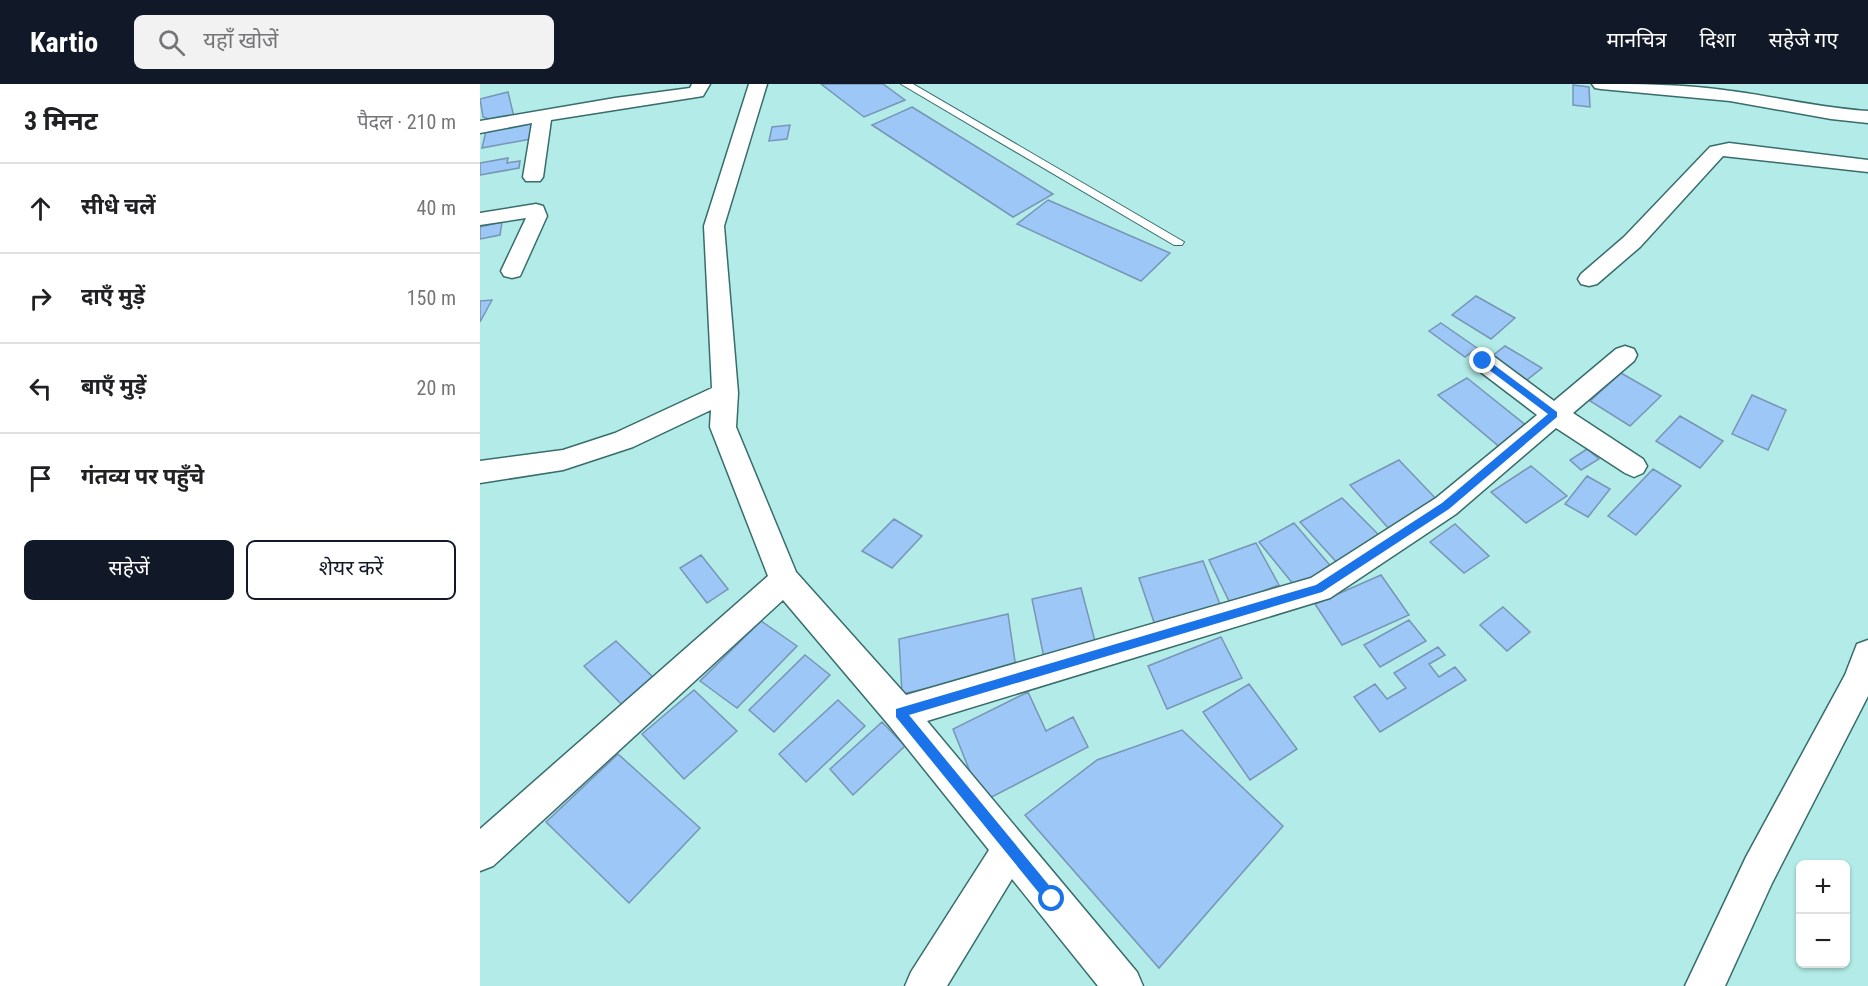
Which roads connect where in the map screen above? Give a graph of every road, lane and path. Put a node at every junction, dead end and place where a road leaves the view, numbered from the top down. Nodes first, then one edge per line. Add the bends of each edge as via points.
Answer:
1 (701, 84) edge
2 (758, 84) edge
3 (906, 84) edge
4 (1600, 84) edge
5 (542, 116) junction
6 (1868, 117) edge
7 (480, 127) edge
8 (1868, 166) edge
9 (533, 177) dead end
10 (480, 219) edge
11 (1178, 242) dead end
12 (512, 271) dead end
13 (1589, 279) dead end
14 (1625, 354) dead end
15 (1483, 361) dead end
16 (725, 393) junction
17 (1554, 414) junction
18 (1634, 466) dead end
19 (480, 472) edge
20 (784, 580) junction
21 (1865, 674) edge
22 (900, 713) junction
23 (1011, 848) junction
24 (480, 854) edge
25 (925, 986) edge
26 (1123, 986) edge
27 (1704, 986) edge

1 - 5 street via 697,92
2 - 16 street via 714,226
3 - 11 lane
4 - 6 street via 1730,96
5 - 7 street
5 - 9 street
8 - 13 street via 1729,149 1717,151 1632,242
10 - 12 street via 536,210 537,216
14 - 17 street
15 - 17 street
16 - 19 street via 624,440 563,460
16 - 20 street via 723,427
17 - 18 street
17 - 22 street via 1446,506 1319,589
20 - 22 street
20 - 24 street
21 - 27 street via 1759,870
22 - 23 street
23 - 25 street
23 - 26 street

